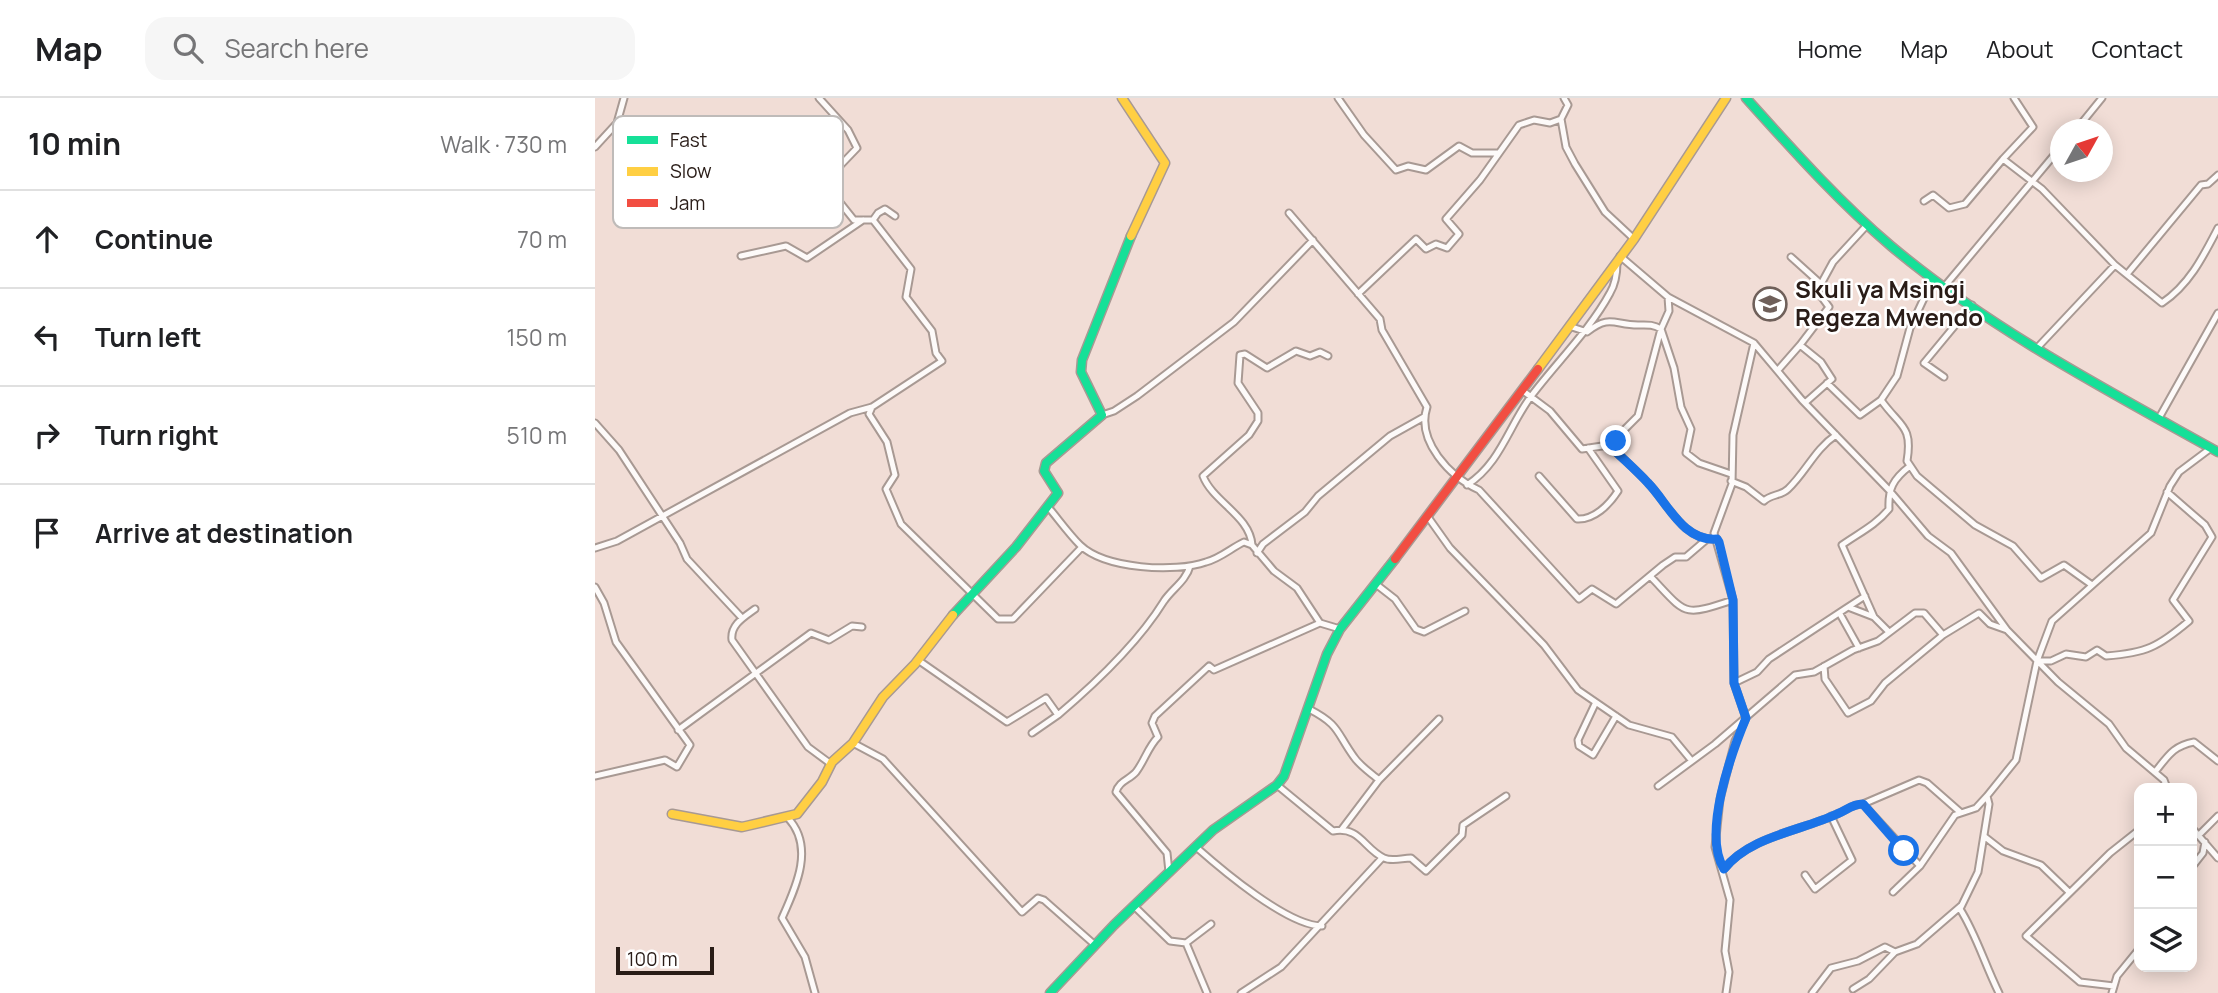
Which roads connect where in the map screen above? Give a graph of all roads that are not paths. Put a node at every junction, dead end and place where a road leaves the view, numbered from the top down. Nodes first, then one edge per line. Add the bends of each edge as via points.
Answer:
1 (624, 98) edge
2 (819, 98) edge
3 (1122, 98) edge
4 (1338, 98) edge
5 (1564, 98) edge
6 (1726, 98) edge
7 (1747, 98) edge
8 (2014, 98) edge
9 (2102, 98) edge
10 (619, 116) edge
11 (835, 116) edge
12 (1561, 119) junction
13 (2085, 119) edge
14 (843, 124) edge
15 (613, 127) edge
16 (595, 147) edge
17 (1498, 153) junction
18 (2003, 159) junction
19 (2050, 160) edge
20 (843, 163) edge
21 (2218, 175) edge
22 (2032, 182) junction
23 (1924, 201) dead end
24 (843, 206) edge
25 (1289, 214) dead end
26 (895, 216) dead end
27 (863, 220) junction
28 (873, 220) junction
29 (1867, 225) junction
30 (2218, 228) edge
31 (1634, 239) junction
32 (1313, 240) junction
33 (741, 256) dead end
34 (1791, 257) dead end
35 (1618, 259) junction
36 (2115, 265) junction
37 (2128, 273) junction
38 (1933, 279) junction
39 (1821, 284) junction
40 (1944, 287) junction
41 (1358, 294) junction
42 (1668, 297) junction
43 (1972, 305) junction
44 (2218, 313) edge
45 (1569, 326) junction
46 (1661, 329) junction
47 (1582, 331) junction
48 (1754, 343) junction
49 (1800, 345) junction
50 (2037, 348) junction
51 (1328, 356) dead end
52 (1778, 370) junction
53 (1944, 377) dead end
54 (1827, 383) junction
55 (1522, 390) junction
56 (1531, 396) junction
57 (1881, 400) junction
58 (1806, 402) junction
59 (872, 407) junction
60 (1102, 415) junction
61 (1423, 417) junction
62 (2159, 418) junction
63 (595, 424) edge
64 (1836, 435) junction
65 (1609, 445) junction
66 (1587, 449) junction
67 (2215, 450) edge
68 (1910, 466) junction
69 (1539, 476) dead end
70 (1458, 478) junction
71 (1731, 478) junction
72 (1467, 485) junction
73 (1889, 490) junction
74 (2167, 492) junction
75 (1049, 508) junction
76 (661, 517) junction
77 (1428, 517) junction
78 (1707, 539) junction
79 (1717, 539) junction
80 (1252, 545) junction
81 (1082, 547) junction
82 (595, 548) edge
83 (1257, 553) junction
84 (1190, 566) junction
85 (1651, 577) junction
86 (1377, 585) junction
87 (2092, 585) junction
88 (595, 587) edge
89 (973, 592) junction
90 (1865, 596) junction
91 (1986, 598) junction
92 (1733, 600) junction
93 (1848, 607) junction
94 (755, 609) dead end
95 (1465, 611) dead end
96 (1979, 613) junction
97 (1840, 614) junction
98 (1874, 617) junction
99 (742, 618) junction
100 (1320, 624) junction
101 (862, 627) dead end
102 (1340, 629) junction
103 (2007, 630) junction
104 (1889, 632) junction
105 (1943, 635) junction
106 (1859, 648) junction
107 (918, 660) junction
108 (2037, 661) junction
109 (1824, 666) junction
110 (755, 675) junction
111 (1734, 683) junction
112 (1595, 704) junction
113 (1309, 709) junction
114 (1058, 715) junction
115 (1616, 716) junction
116 (1746, 718) junction
117 (1439, 719) dead end
118 (678, 730) junction
119 (1032, 733) dead end
120 (853, 743) junction
121 (1692, 760) junction
122 (2218, 761) edge
123 (831, 764) junction
124 (2155, 772) junction
125 (595, 776) edge
126 (1379, 780) junction
127 (2163, 783) edge
128 (1277, 785) junction
129 (1658, 786) dead end
130 (1506, 796) dead end
131 (1987, 796) junction
132 (1863, 804) junction
133 (1960, 812) junction
134 (672, 814) dead end
135 (1831, 816) junction
136 (2218, 816) edge
137 (788, 818) junction
138 (1342, 829) junction
139 (2134, 834) edge
140 (2199, 835) joint
141 (1985, 836) junction
142 (2205, 842) junction
143 (1196, 847) junction
144 (2203, 853) junction
145 (2216, 857) edge
146 (1382, 858) junction
147 (2197, 861) edge
148 (1920, 866) junction
149 (1724, 869) junction
150 (1169, 873) junction
151 (1805, 875) dead end
152 (1893, 892) dead end
153 (2069, 892) junction
154 (1134, 906) junction
155 (1961, 906) junction
156 (1211, 924) dead end
157 (1322, 926) junction
158 (1186, 943) junction
159 (1095, 945) junction
160 (1895, 952) junction
161 (2134, 955) edge
162 (2114, 986) junction
163 (1853, 989) dead end
164 (815, 993) edge
165 (1050, 993) edge
166 (1207, 993) edge
167 (1241, 993) edge
168 (1726, 993) edge
169 (1812, 993) edge
170 (1999, 993) edge
171 (2112, 993) edge

1 - 10 street
2 - 11 street
3 - 60 street via 1165,163 1114,273 1082,360 1081,372
4 - 17 street via 1396,170 1408,166 1426,170 1459,146 1472,153
5 - 12 street via 1568,106
6 - 31 street
7 - 29 street
8 - 18 street via 2033,127
9 - 13 street
12 - 17 street via 1519,125
12 - 31 street via 1566,147 1575,164 1605,212
14 - 20 street via 857,148
15 - 16 street
17 - 41 street via 1446,219 1459,234 1457,239 1447,248 1436,244 1426,249 1416,239
18 - 22 street
18 - 23 street via 1965,204 1949,208 1933,195
19 - 22 street
21 - 37 street via 2201,185
22 - 36 street
22 - 40 street
24 - 27 street via 854,220
25 - 32 street
26 - 28 street via 885,209
27 - 28 street
27 - 33 street via 807,258 786,246
28 - 59 street via 907,260 911,269 906,297 932,331 942,361
29 - 38 street
29 - 39 street via 1833,262
30 - 37 street via 2191,278 2162,303
31 - 35 street
32 - 41 street
32 - 60 street via 1234,322 1137,396
34 - 39 street
35 - 42 street
35 - 45 street
35 - 47 street via 1609,295
36 - 37 street
36 - 50 street
38 - 40 street
38 - 57 street via 1910,328 1896,376
39 - 49 street via 1818,292 1829,307
40 - 43 street
41 - 61 street via 1380,319 1427,407
42 - 46 street via 1669,311
42 - 48 street
43 - 50 street
43 - 53 street via 1924,363
44 - 62 street
45 - 47 street
45 - 55 street
46 - 47 street via 1609,320
46 - 65 street via 1638,416
46 - 71 street via 1691,429 1686,453
47 - 56 street
48 - 52 street
48 - 71 street via 1733,435
49 - 52 street
49 - 54 street via 1832,377
50 - 62 street
51 - 80 street via 1320,352 1305,356 1296,351 1267,368 1240,355 1238,383 1258,413 1258,421 1203,476 1243,524
52 - 58 street
54 - 57 street via 1860,415
54 - 58 street
55 - 56 street
55 - 70 street
56 - 66 street via 1550,411 1582,450
56 - 72 street via 1500,450
57 - 68 street via 1907,432
58 - 64 street
59 - 76 street via 850,413
59 - 89 street via 871,421 887,442 894,467 895,475 886,489 894,512 924,548
60 - 75 street via 1046,463 1044,471 1058,493
61 - 70 street via 1434,453
61 - 83 street via 1390,436
62 - 67 street
63 - 76 street via 619,450
64 - 71 street via 1812,456 1787,490 1764,501
64 - 73 street
65 - 66 street
65 - 78 street via 1650,484 1677,520
66 - 69 street via 1618,491 1610,504 1586,520 1577,519
67 - 74 street via 2179,472
68 - 73 street
68 - 87 street via 1975,524 2013,546 2041,578 2064,565
70 - 72 street
70 - 77 street
71 - 79 street via 1716,524
72 - 85 street via 1479,490 1579,599 1592,589 1616,604
73 - 90 street via 1889,509 1871,528 1842,545
73 - 91 street via 1928,536 1951,553
74 - 87 street via 2151,533
74 - 108 street via 2205,525 2212,537 2173,600 2189,621 2150,649 2106,656 2097,650 2086,657 2066,654
75 - 81 street
75 - 89 street
76 - 82 street
76 - 99 street via 687,559
77 - 86 street
77 - 112 street via 1450,548
78 - 79 street
78 - 85 street
79 - 92 street
80 - 83 street
80 - 84 street via 1244,542 1224,555
81 - 84 street via 1110,561 1148,567
81 - 89 street via 1013,619 999,619
83 - 100 street via 1297,588
84 - 114 street via 1149,625
85 - 92 street via 1682,609 1698,612
86 - 95 street via 1395,599 1416,629 1424,632
86 - 102 street
87 - 108 street via 2052,621
88 - 118 street via 616,642
89 - 107 street
90 - 93 street
90 - 98 street
91 - 96 street
91 - 103 street
92 - 111 street
93 - 97 street
93 - 98 street
94 - 99 street
96 - 103 street via 1990,624
96 - 105 street
97 - 106 street
97 - 111 street
98 - 104 street
99 - 110 street via 731,633 732,640
100 - 102 street
100 - 150 street via 1214,670 1209,666 1155,716 1152,723 1158,737 1116,792 1167,853
101 - 110 street via 852,626 829,640 811,633
102 - 113 street
103 - 108 street
104 - 105 street via 1915,613 1924,613
104 - 106 street
105 - 109 street via 1885,683 1871,701 1848,713 1825,679
106 - 109 street
107 - 114 street via 1007,722 1047,698
107 - 120 street via 883,697
108 - 124 street
108 - 131 street via 2016,760
109 - 116 street via 1795,675
110 - 118 street
110 - 123 street via 808,747
111 - 116 street
112 - 115 street
112 - 115 street via 1578,740 1579,746 1593,755
113 - 126 street via 1330,720 1357,761
113 - 128 street
114 - 119 street
115 - 121 street via 1629,725 1672,737
116 - 121 street
116 - 149 street via 1720,799 1715,847
117 - 126 street
118 - 125 street via 690,745 677,767 665,760
120 - 123 street
120 - 159 street via 883,758 1022,912 1038,898 1044,900
121 - 129 street
122 - 124 street via 2194,742 2174,748
123 - 137 street via 797,814
124 - 127 street
126 - 138 street
128 - 138 street via 1333,831
128 - 143 street
130 - 146 street via 1463,825 1462,835 1426,871 1411,858
131 - 133 street via 1976,808
131 - 141 street
132 - 133 street via 1919,780
132 - 135 street
132 - 148 street
133 - 148 street
134 - 137 street via 742,827
135 - 149 street via 1753,848
135 - 151 street via 1852,860 1815,889
136 - 140 street
137 - 164 street via 797,828 801,864 799,884 782,918 805,957
138 - 146 street via 1363,838
139 - 153 street
140 - 142 street
141 - 153 street via 2003,851 2041,865
141 - 155 street via 1977,872
142 - 144 street
142 - 145 street
143 - 150 street
143 - 157 street via 1263,900
144 - 145 street
144 - 147 street
146 - 157 street
148 - 152 street
149 - 168 street via 1730,900
150 - 154 street
153 - 162 street via 2026,936 2080,982
154 - 158 street via 1170,941
154 - 159 street
155 - 160 street via 1917,944
155 - 170 street
156 - 158 street
157 - 167 street via 1281,967
158 - 166 street
159 - 165 street
160 - 163 street
160 - 169 street via 1885,947 1831,968
161 - 162 street
162 - 171 street

